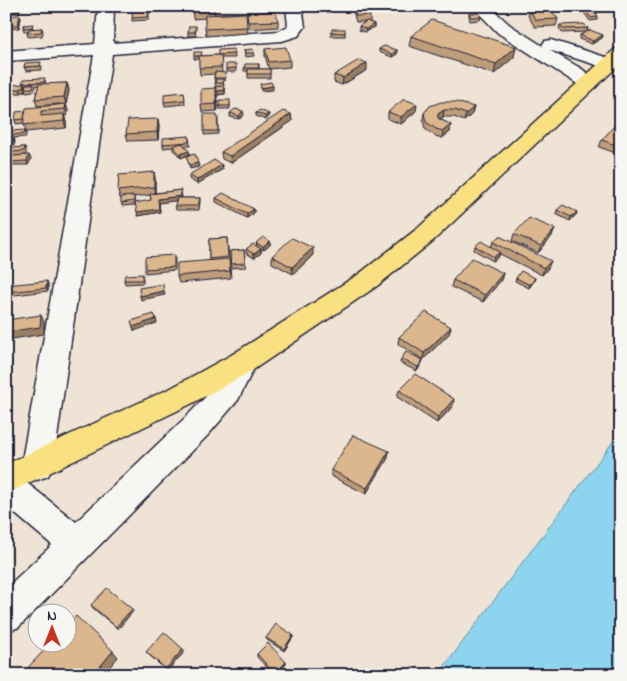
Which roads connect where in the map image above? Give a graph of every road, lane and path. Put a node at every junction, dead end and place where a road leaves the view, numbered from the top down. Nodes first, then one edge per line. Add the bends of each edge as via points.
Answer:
1 (106, 6) edge
2 (294, 6) edge
3 (480, 6) edge
4 (496, 6) edge
5 (104, 49) junction
6 (6, 56) edge
7 (603, 69) edge
8 (243, 362) junction
9 (37, 466) junction
10 (6, 480) edge
11 (6, 485) edge
12 (77, 545) junction
13 (6, 614) edge

1 - 5 street
2 - 5 street via 298,27 282,36
3 - 7 street via 487,16 510,34 575,72
4 - 7 street via 511,24 531,37
5 - 6 street
5 - 9 street
7 - 8 highway via 426,234 368,280
8 - 9 highway
8 - 12 street via 228,392
9 - 10 highway
11 - 12 street
12 - 13 street

